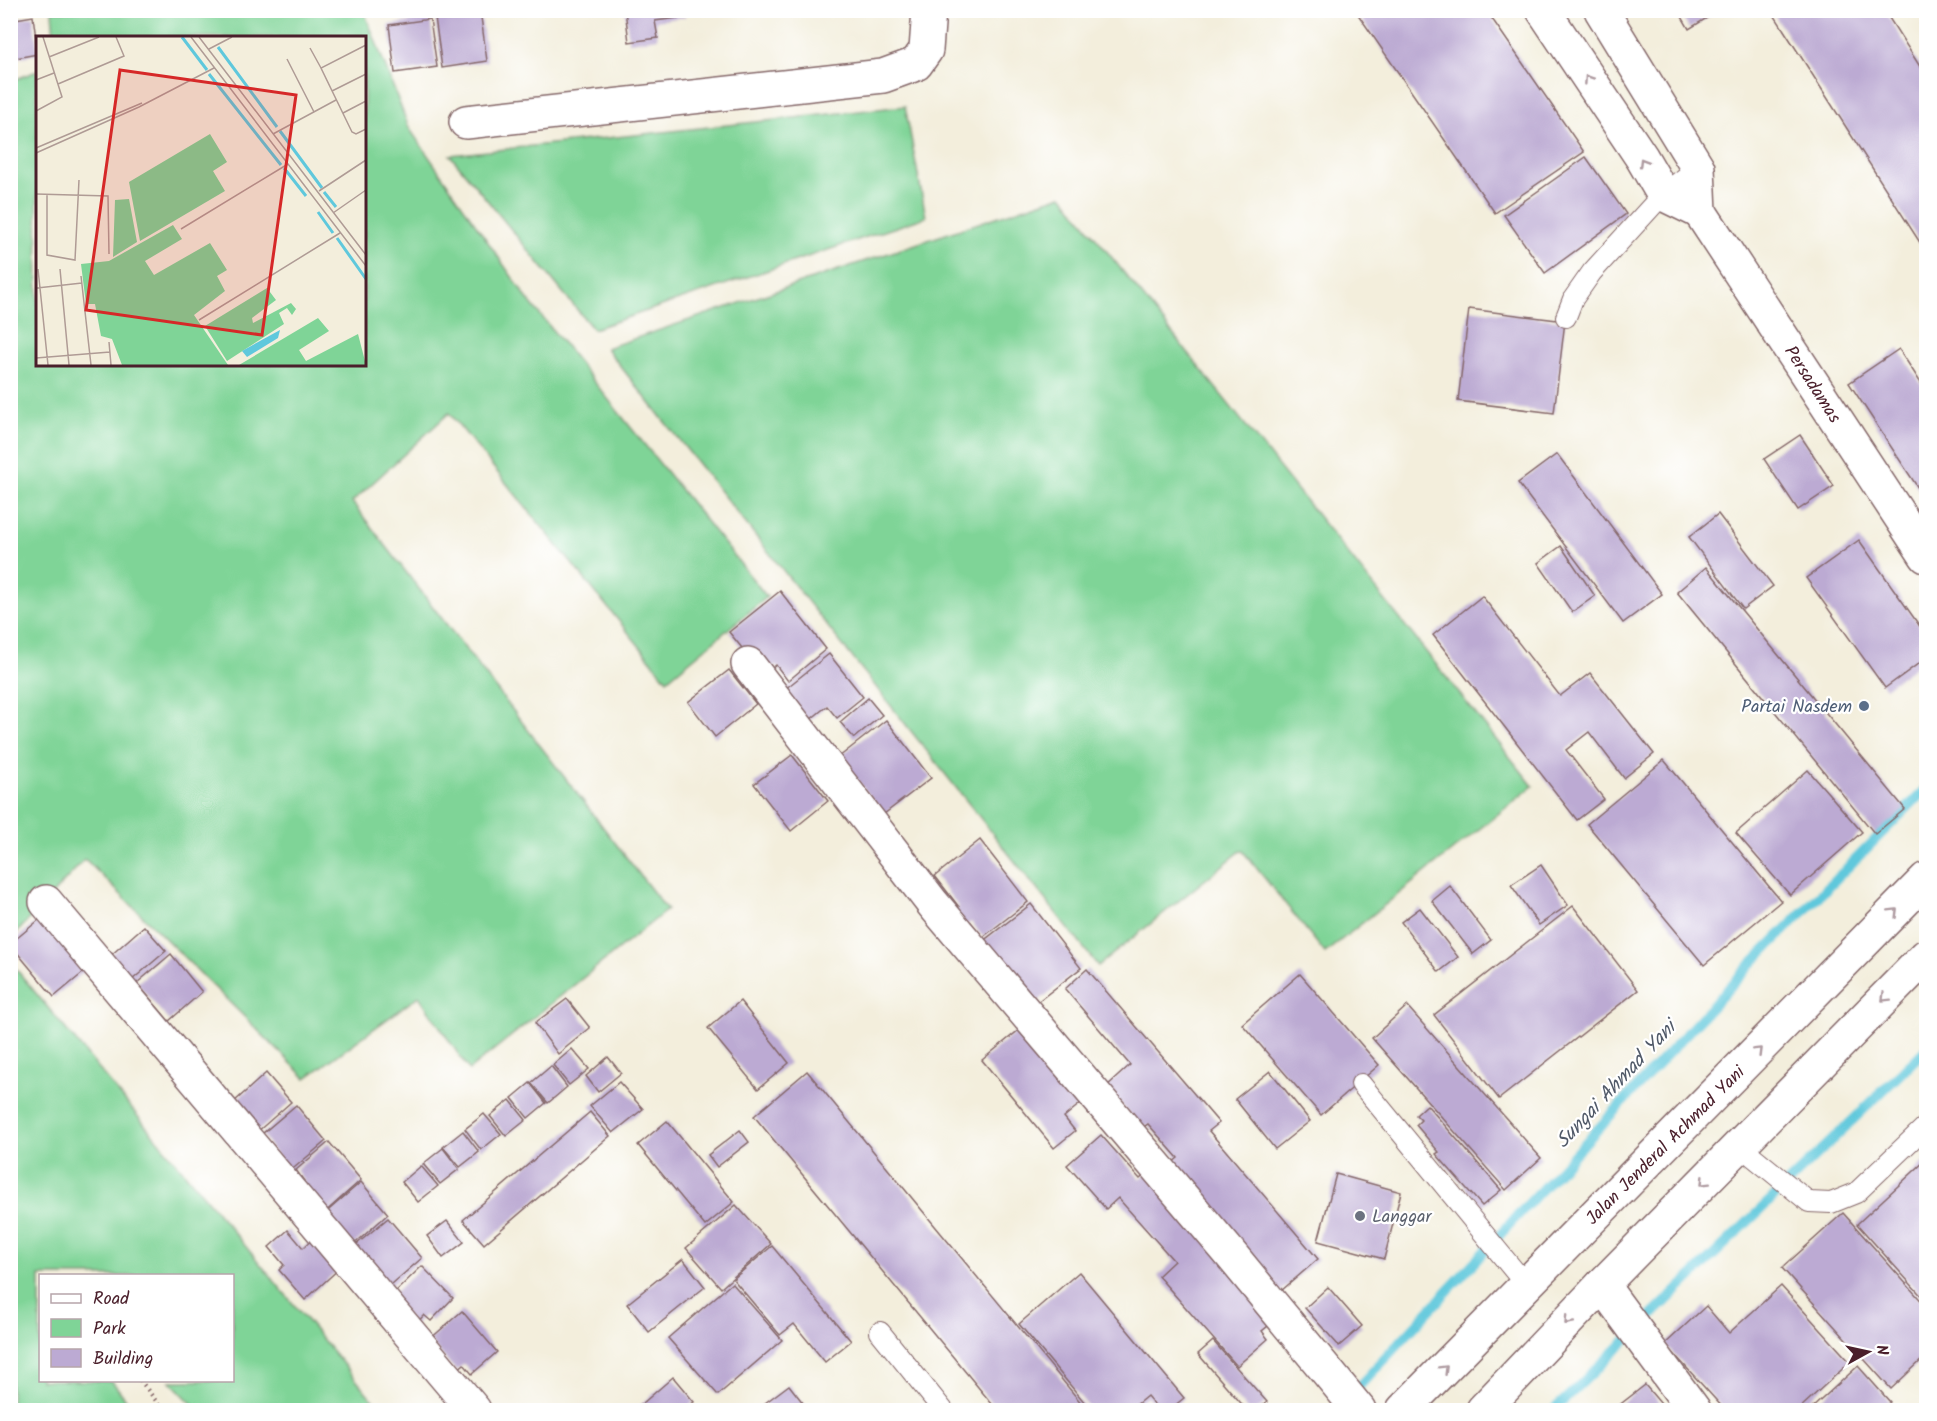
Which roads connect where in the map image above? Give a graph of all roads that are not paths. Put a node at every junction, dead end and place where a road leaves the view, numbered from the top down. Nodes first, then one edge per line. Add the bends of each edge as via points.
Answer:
1 (1543, 10) edge
2 (1601, 10) edge
3 (929, 12) edge
4 (466, 122) dead end
5 (1698, 168) junction
6 (1662, 194) junction
7 (1700, 212) junction
8 (1566, 317) dead end
9 (1926, 556) edge
10 (748, 664) dead end
11 (1926, 879) edge
12 (46, 902) dead end
13 (1926, 956) edge
14 (1361, 1084) dead end
15 (1926, 1126) edge
16 (1740, 1146) junction
17 (1526, 1285) junction
18 (1602, 1285) junction
19 (880, 1332) dead end
20 (474, 1410) edge
21 (942, 1410) edge
22 (1359, 1410) edge
23 (1402, 1410) edge
24 (1484, 1410) edge
25 (1694, 1410) edge

6 -> 1 main road
2 - 5 main road
3 - 4 main road via 926,50 916,64 883,76
5 - 6 lane
5 - 7 main road
6 - 7 main road
6 - 8 lane via 1592,272
7 - 9 main road, Persadamas
10 - 22 main road via 933,904
17 -> 11 main road, Jalan Jenderal Achmad Yani
12 - 20 main road
13 -> 16 main road
14 - 17 lane
15 - 16 lane via 1856,1193 1831,1203 1809,1202
16 -> 18 main road
23 -> 17 main road, Jalan Jenderal Achmad Yani
18 -> 24 main road
18 - 25 main road
19 - 21 lane

